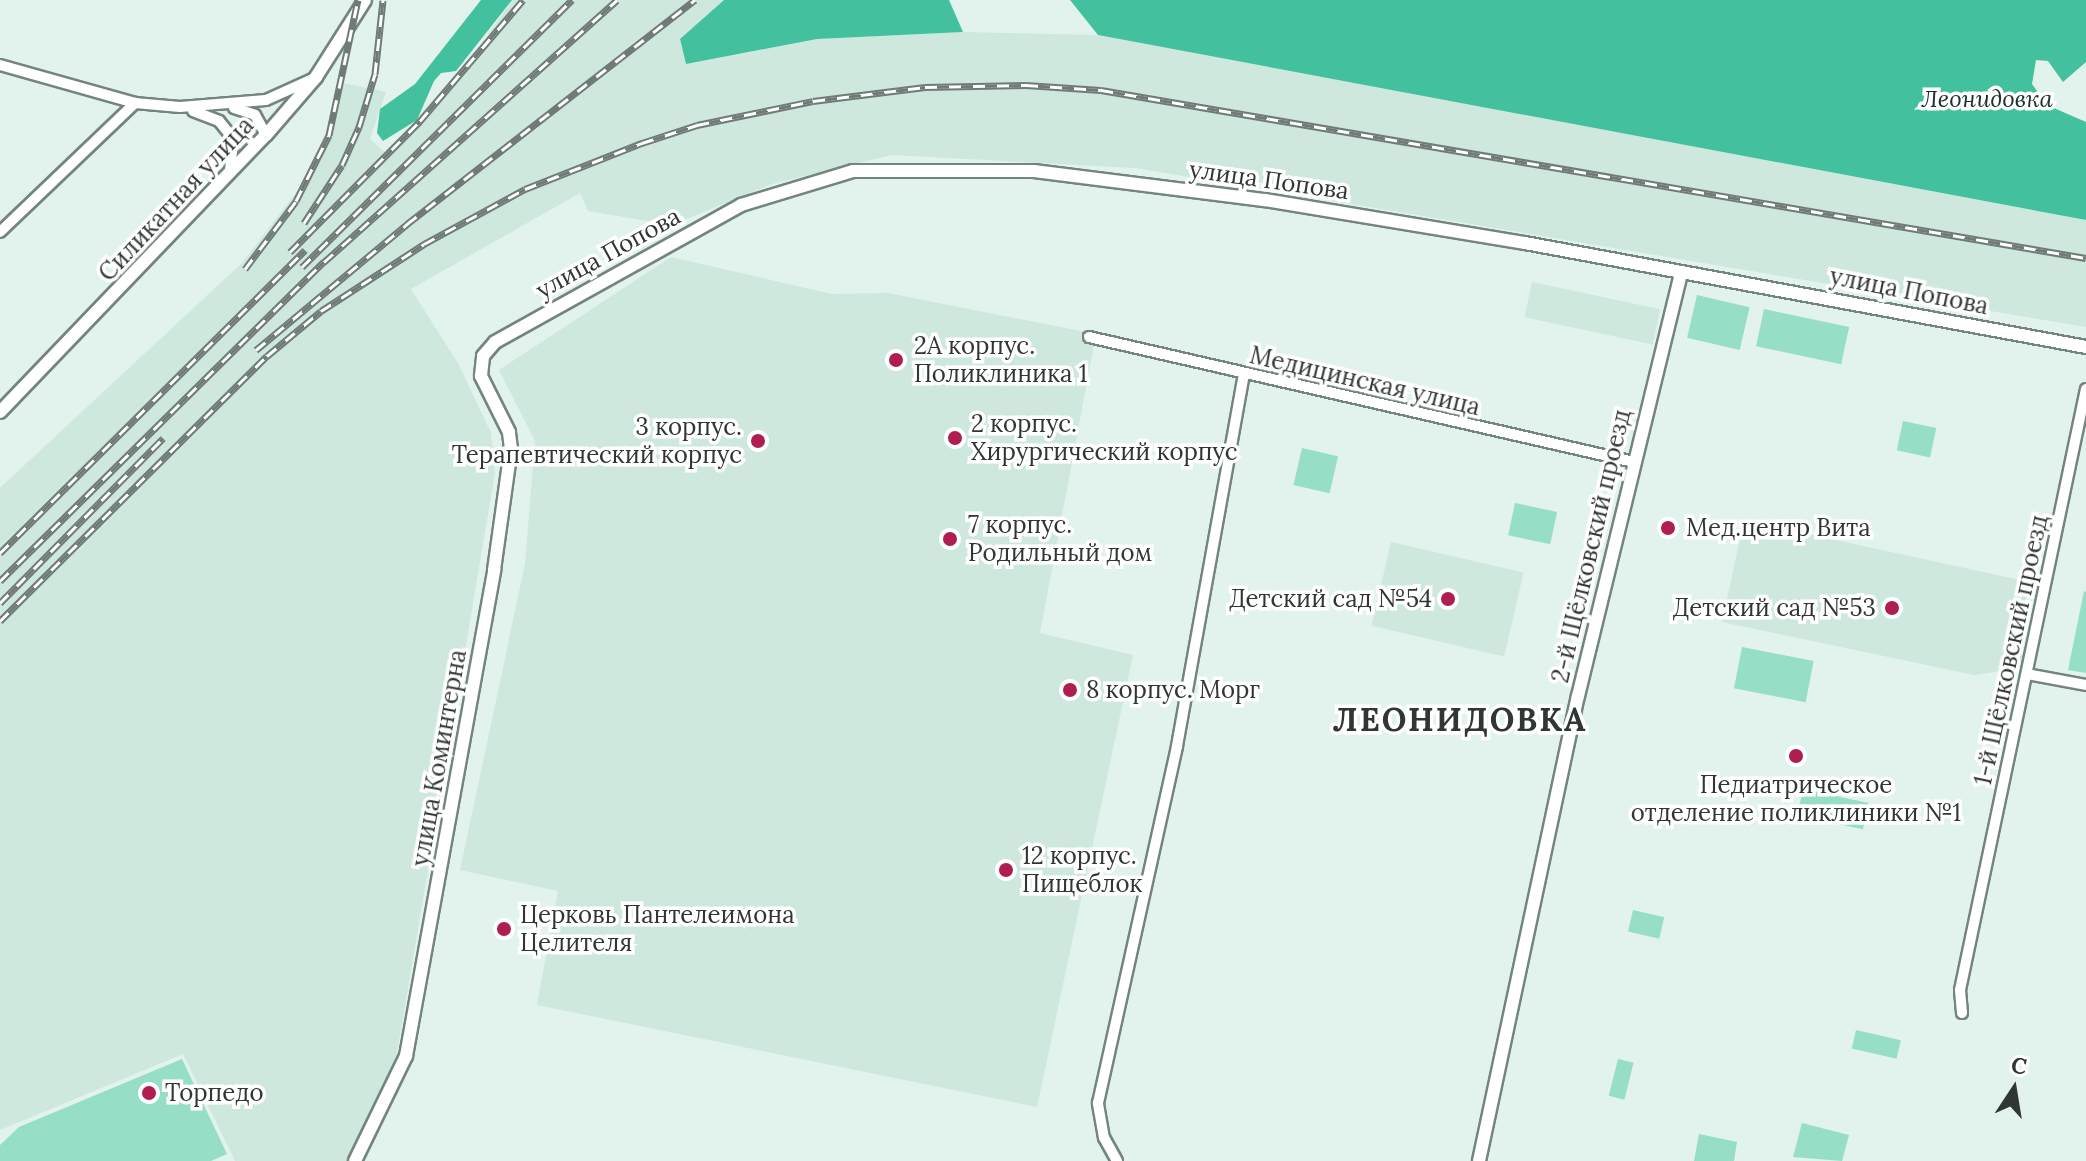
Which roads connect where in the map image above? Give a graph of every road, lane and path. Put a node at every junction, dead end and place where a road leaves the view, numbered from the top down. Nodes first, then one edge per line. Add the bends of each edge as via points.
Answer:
1 (365, 0) edge
2 (0, 65) edge
3 (316, 77) junction
4 (135, 103) junction
5 (229, 106) junction
6 (180, 107) junction
7 (266, 135) junction
8 (229, 177) junction
9 (0, 232) edge
10 (1681, 272) junction
11 (1089, 337) dead end
12 (2086, 347) edge
13 (483, 356) joint
14 (1244, 374) junction
15 (2086, 389) edge
16 (0, 412) edge
17 (1634, 462) junction
18 (2027, 674) junction
19 (2086, 685) edge
20 (1962, 1013) dead end
21 (355, 1161) edge
22 (1117, 1161) edge
23 (1479, 1161) edge

1 - 3 street, Силикатная улица
2 - 4 street
3 - 5 street via 266,100
3 - 7 street, Силикатная улица
4 - 6 street
4 - 9 street
5 - 6 street
5 - 7 street via 255,115
6 - 8 street via 219,121 228,132 233,142
7 - 8 street, Силикатная улица
8 - 16 street, Силикатная улица
10 - 12 street, улица Попова
10 - 13 street, улица Попова via 1269,200 1034,171 853,171 741,205 502,338
10 - 17 street, 2-й Щёлковский проезд
11 - 14 street, Медицинская улица
13 - 21 street, улица Коминтерна via 481,376 509,432 511,449 494,570 406,1056
14 - 17 street, Медицинская улица
14 - 22 street via 1177,746 1098,1103 1104,1138
15 - 18 street, 1-й Щёлковский проезд
17 - 23 street, 2-й Щёлковский проезд
18 - 19 street
18 - 20 street, 1-й Щёлковский проезд via 1960,990

